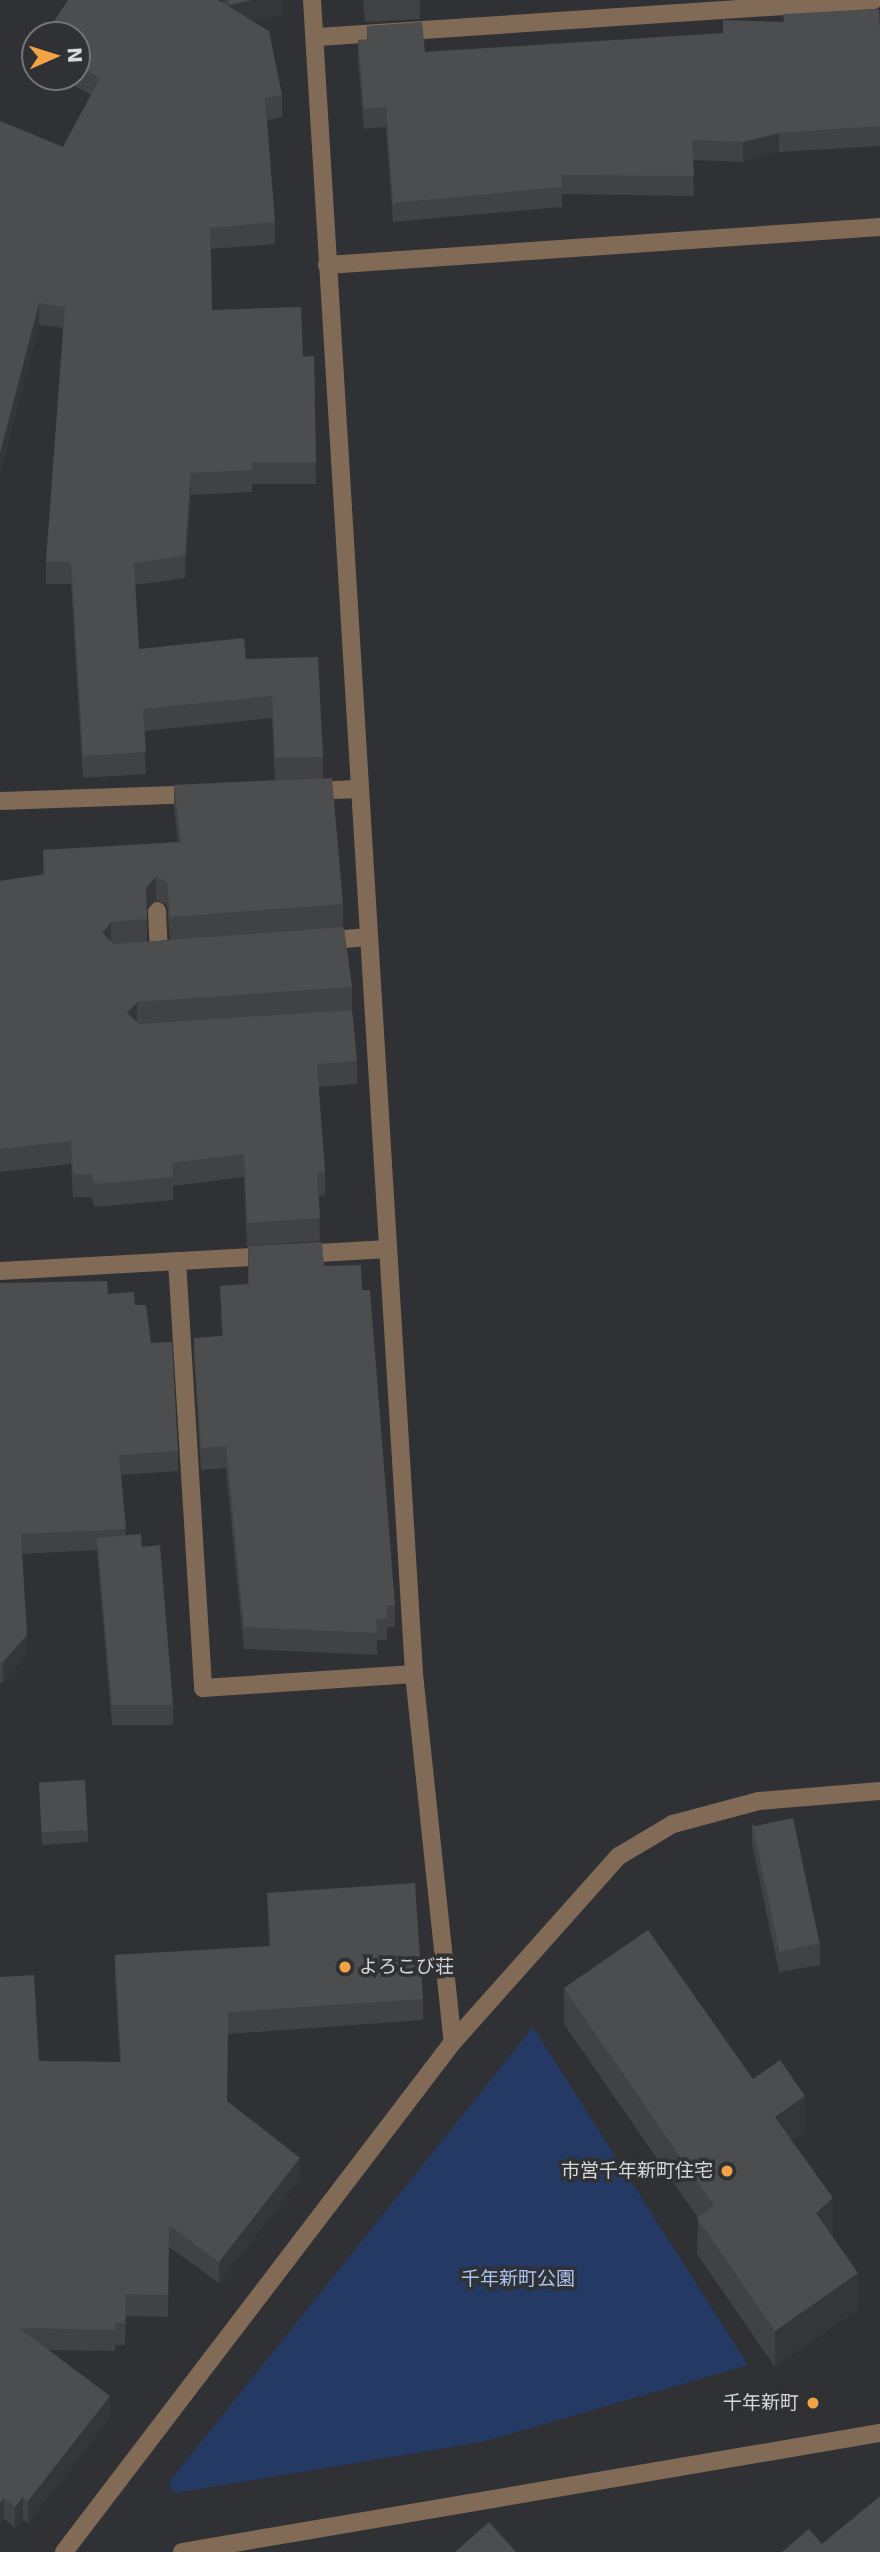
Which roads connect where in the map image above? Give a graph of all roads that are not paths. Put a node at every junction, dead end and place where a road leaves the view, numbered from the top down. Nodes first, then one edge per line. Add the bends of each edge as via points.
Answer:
1 (312, 0) edge
2 (874, 0) edge
3 (318, 37) junction
4 (880, 227) edge
5 (327, 265) junction
6 (358, 789) junction
7 (289, 791) edge
8 (220, 793) edge
9 (0, 800) edge
10 (158, 911) dead end
11 (368, 937) junction
12 (298, 943) edge
13 (136, 955) edge
14 (388, 1250) junction
15 (177, 1261) junction
16 (0, 1271) edge
17 (414, 1674) junction
18 (880, 1791) edge
19 (453, 2042) junction
20 (880, 2433) edge
21 (64, 2552) edge
22 (182, 2552) edge

1 - 3 street
2 - 3 street
3 - 5 street
4 - 5 street
5 - 6 street
6 - 7 street
6 - 11 street
8 - 9 street
10 - 13 street via 166,952
11 - 12 street
11 - 14 street via 366,1021
14 - 15 street
14 - 17 street
15 - 16 street
15 - 17 street via 203,1688
17 - 19 street
18 - 19 street via 759,1801 673,1824 619,1856
19 - 21 street
20 - 22 street

